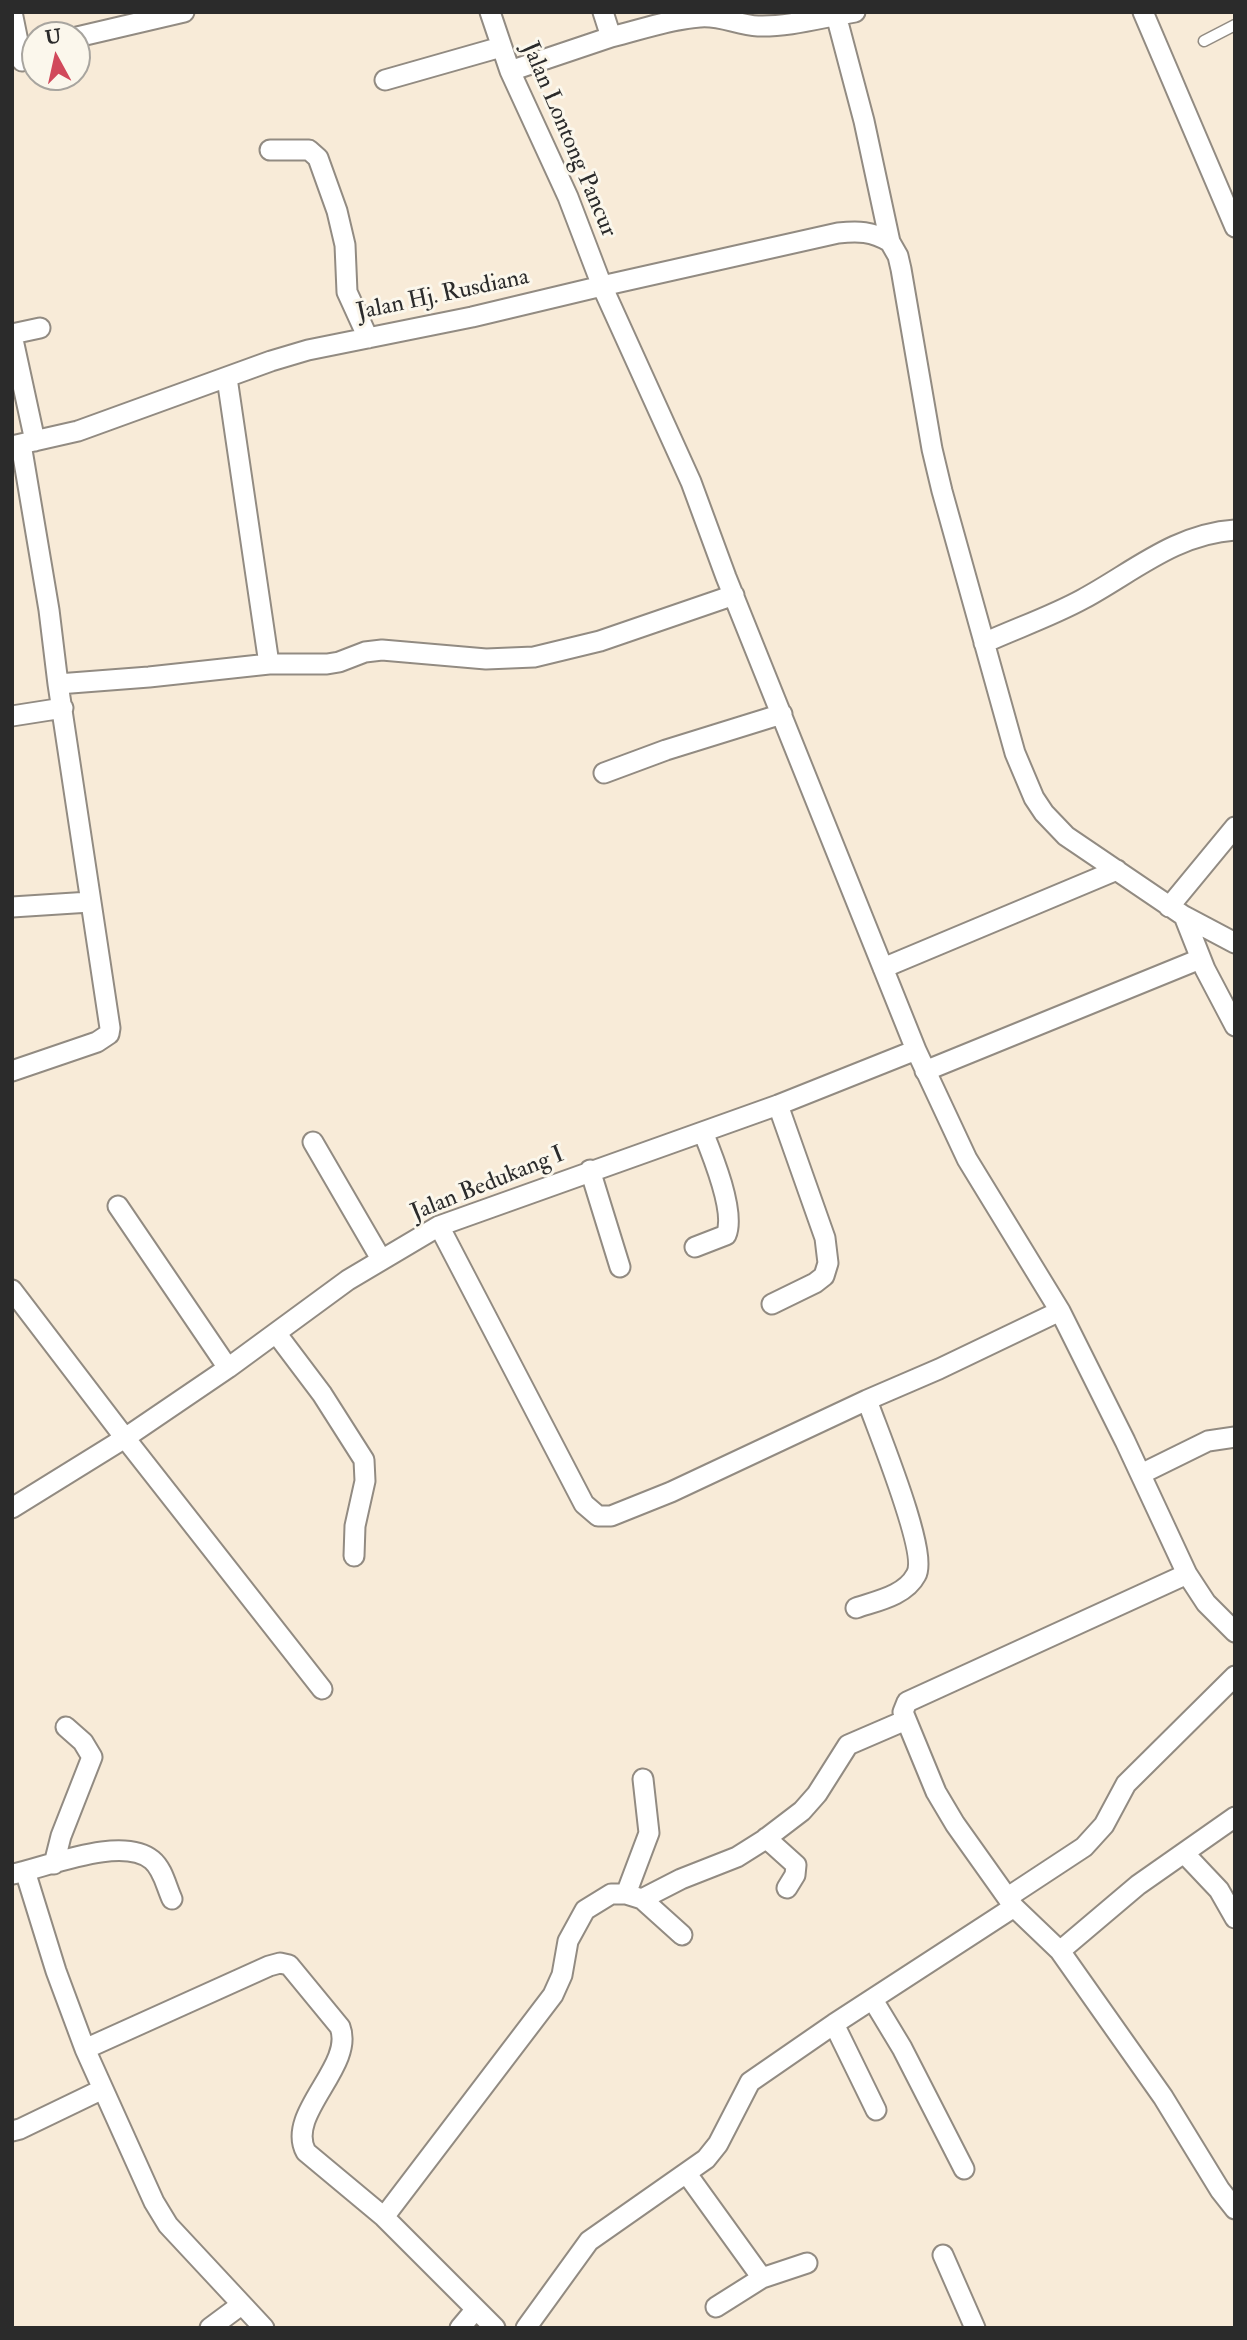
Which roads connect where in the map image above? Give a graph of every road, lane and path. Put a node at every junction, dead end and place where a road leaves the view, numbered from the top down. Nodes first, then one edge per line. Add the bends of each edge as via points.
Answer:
1 (12, 12) edge
2 (184, 12) edge
3 (490, 12) edge
4 (603, 12) edge
5 (1143, 12) edge
6 (845, 14) edge
7 (810, 16) edge
8 (1235, 25) edge
9 (91, 34) edge
10 (611, 37) junction
11 (1205, 40) dead end
12 (501, 47) junction
13 (21, 52) edge
14 (510, 71) junction
15 (385, 80) dead end
16 (270, 150) dead end
17 (1235, 227) edge
18 (890, 242) junction
19 (603, 285) junction
20 (40, 328) dead end
21 (12, 334) edge
22 (368, 338) junction
23 (12, 375) edge
24 (227, 378) junction
25 (24, 443) edge
26 (1235, 530) edge
27 (734, 595) junction
28 (984, 643) junction
29 (269, 664) junction
30 (58, 684) junction
31 (63, 708) junction
32 (782, 714) junction
33 (12, 716) edge
34 (604, 773) dead end
35 (1235, 827) edge
36 (1116, 870) junction
37 (90, 902) junction
38 (12, 907) edge
39 (1177, 911) junction
40 (1235, 943) edge
41 (1200, 959) junction
42 (883, 968) junction
43 (1235, 1026) edge
44 (916, 1050) junction
45 (12, 1070) edge
46 (925, 1072) junction
47 (778, 1105) junction
48 (703, 1132) junction
49 (313, 1142) dead end
50 (590, 1170) junction
51 (118, 1206) dead end
52 (439, 1226) junction
53 (695, 1247) dead end
54 (381, 1259) junction
55 (620, 1267) dead end
56 (12, 1290) edge
57 (772, 1304) dead end
58 (1060, 1311) junction
59 (276, 1333) junction
60 (228, 1368) junction
61 (867, 1400) junction
62 (1235, 1437) edge
63 (125, 1438) junction
64 (1140, 1474) junction
65 (12, 1508) edge
66 (354, 1556) dead end
67 (1187, 1574) junction
68 (856, 1608) dead end
69 (1235, 1632) edge
70 (1235, 1676) edge
71 (322, 1689) dead end
72 (906, 1720) junction
73 (66, 1727) dead end
74 (643, 1779) dead end
75 (1235, 1817) edge
76 (766, 1839) junction
77 (1184, 1853) junction
78 (54, 1864) junction
79 (18, 1873) edge
80 (788, 1888) dead end
81 (634, 1896) junction
82 (172, 1899) dead end
83 (1011, 1902) junction
84 (1235, 1918) edge
85 (682, 1935) dead end
86 (1060, 1951) junction
87 (873, 2000) junction
88 (834, 2024) junction
89 (85, 2049) junction
90 (103, 2089) junction
91 (876, 2110) dead end
92 (12, 2131) edge
93 (964, 2169) dead end
94 (687, 2174) junction
95 (1235, 2209) edge
96 (384, 2217) junction
97 (943, 2255) dead end
98 (807, 2263) dead end
99 (762, 2278) junction
100 (242, 2305) junction
101 (716, 2307) dead end
102 (476, 2309) junction
103 (210, 2328) edge
104 (264, 2328) edge
105 (460, 2328) edge
106 (495, 2328) edge
107 (526, 2328) edge
108 (975, 2328) edge

1 - 13 street
2 - 9 street
3 - 12 street, Jalan Lontong Pancur
4 - 10 street
5 - 17 street
6 - 7 street
6 - 18 street
7 - 10 street via 760,26 697,17
8 - 11 lane
10 - 14 street
12 - 14 street, Jalan Lontong Pancur
12 - 15 street
14 - 19 street, Jalan Lontong Pancur
16 - 22 street via 309,150 318,158 345,245 347,292
18 - 19 street, Jalan Hj. Rusdiana via 859,230 838,233
18 - 28 street via 901,269 942,491
19 - 22 street, Jalan Hj. Rusdiana
19 - 27 street, Jalan Lontong Pancur via 691,482
20 - 21 street
21 - 25 street
22 - 24 street, Jalan Hj. Rusdiana via 308,350
23 - 25 street
24 - 25 street, Jalan Hj. Rusdiana via 78,431
24 - 29 street
25 - 30 street
26 - 28 street via 1158,553 1083,599
27 - 29 street via 600,642 534,657 485,659 382,650 339,662
27 - 32 street, Jalan Lontong Pancur
28 - 36 street via 1015,753 1034,798 1066,836
29 - 30 street
30 - 31 street
31 - 33 street
31 - 37 street
32 - 34 street
32 - 42 street, Jalan Lontong Pancur
35 - 39 street
36 - 39 street
36 - 42 street
37 - 38 street
37 - 45 street via 109,1034
39 - 40 street
39 - 41 street
41 - 43 street
41 - 46 street
42 - 44 street, Jalan Lontong Pancur
44 - 46 street, Jalan Lontong Pancur
44 - 47 street, Jalan Bedukang I
46 - 58 street, Jalan Lontong Pancur via 967,1159
47 - 48 street, Jalan Bedukang I
47 - 57 street via 825,1238 828,1263 824,1276 815,1283
48 - 50 street, Jalan Bedukang I
48 - 53 street via 725,1198 729,1229 726,1235
49 - 54 street
50 - 52 street, Jalan Bedukang I
50 - 55 street
51 - 60 street
52 - 54 street, Jalan Bedukang I
52 - 61 street via 584,1504 598,1516 611,1516 671,1492
54 - 59 street, Jalan Bedukang I
56 - 63 street
58 - 61 street
58 - 64 street, Jalan Lontong Pancur
59 - 60 street, Jalan Bedukang I
59 - 66 street via 364,1460
60 - 63 street, Jalan Bedukang I
61 - 68 street via 914,1534 919,1566 896,1594
62 - 64 street via 1208,1441
63 - 65 street, Jalan Bedukang I
63 - 71 street
64 - 67 street, Jalan Lontong Pancur
67 - 69 street, Jalan Lontong Pancur via 1206,1603
67 - 72 street via 907,1702
70 - 83 street via 1126,1784 1104,1825 1084,1847
72 - 76 street via 848,1745 809,1802
72 - 83 street via 936,1792
73 - 78 street via 92,1757
74 - 81 street via 649,1833
75 - 77 street
76 - 80 street via 796,1865
76 - 81 street via 737,1857
77 - 84 street via 1219,1890
77 - 86 street
78 - 79 street
78 - 82 street via 97,1853 139,1853 158,1867
79 - 89 street
81 - 85 street
81 - 96 street via 611,1894 585,1910 568,1941 553,1995
83 - 86 street
83 - 87 street
86 - 95 street
87 - 88 street
87 - 93 street
88 - 91 street
88 - 94 street via 750,2082 718,2144
89 - 90 street
89 - 96 street via 269,1966 289,1965 343,2033 340,2051 306,2121 302,2145
90 - 92 street
90 - 100 street via 168,2225
94 - 99 street
94 - 107 street via 589,2241
96 - 102 street
97 - 108 street
98 - 99 street
99 - 101 street
100 - 103 street
100 - 104 street
102 - 105 street
102 - 106 street

